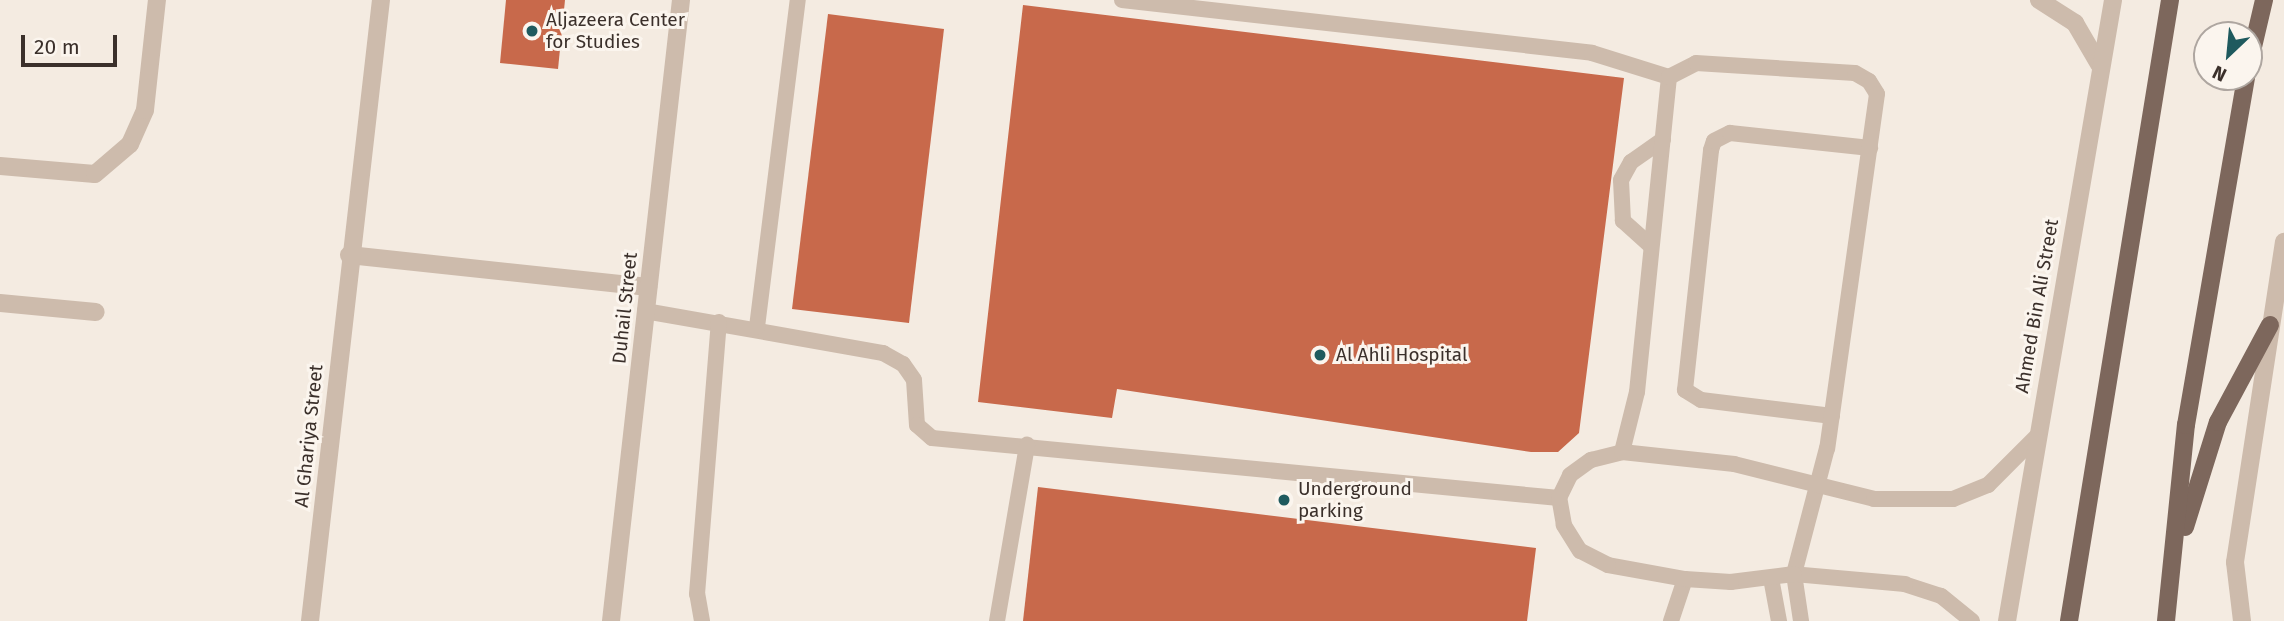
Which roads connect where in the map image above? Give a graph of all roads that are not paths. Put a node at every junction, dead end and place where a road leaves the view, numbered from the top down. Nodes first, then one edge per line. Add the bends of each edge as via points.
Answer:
1 (157, 0) edge
2 (381, 0) edge
3 (681, 0) edge
4 (798, 0) edge
5 (2039, 0) edge
6 (2113, 0) edge
7 (2170, 0) edge
8 (2264, 0) edge
9 (1132, 1) edge
10 (1172, 3) edge
11 (2259, 21) edge
12 (2099, 64) junction
13 (1669, 77) junction
14 (2244, 91) edge
15 (1663, 140) junction
16 (1870, 148) junction
17 (0, 166) edge
18 (2284, 242) edge
19 (1651, 246) junction
20 (349, 255) junction
21 (648, 286) junction
22 (0, 303) edge
23 (645, 311) junction
24 (96, 312) dead end
25 (719, 322) junction
26 (2270, 325) junction
27 (757, 327) junction
28 (1832, 416) junction
29 (2036, 437) junction
30 (1027, 445) junction
31 (1622, 452) junction
32 (1815, 483) junction
33 (1559, 498) junction
34 (2175, 560) junction
35 (1794, 574) junction
36 (1771, 578) junction
37 (1685, 579) junction
38 (310, 621) edge
39 (611, 621) edge
40 (702, 621) edge
41 (998, 621) edge
42 (1671, 621) edge
43 (1779, 621) edge
44 (1801, 621) edge
45 (1972, 621) edge
46 (2007, 621) edge
47 (2069, 621) edge
48 (2165, 621) edge
49 (2242, 621) edge

1 - 17 street via 145,110 130,144 95,174
2 - 20 street, Al Ghariya Street
3 - 21 street, Duhail Street
4 - 27 lane
5 - 12 street via 2075,23
6 - 12 street, Ahmed Bin Ali Street
7 - 47 main road
8 - 11 main road
9 - 10 lane
10 - 13 lane via 1592,53
12 - 29 street, Ahmed Bin Ali Street
13 - 15 lane
13 - 16 lane via 1696,63 1855,73 1869,80 1877,94
14 - 34 main road via 2186,425
15 - 19 lane
15 - 19 lane via 1631,162 1621,180 1623,222
16 - 28 lane
16 - 28 lane via 1730,133 1714,141 1711,150 1685,390 1701,400
18 - 26 street
19 - 31 lane via 1637,392
20 - 21 street
20 - 38 street, Al Ghariya Street
21 - 23 street, Duhail Street
22 - 24 street
23 - 25 lane
23 - 39 street, Duhail Street
25 - 27 lane
25 - 40 lane via 697,594
26 - 34 main road via 2218,422
26 - 49 street via 2235,562
27 - 30 lane via 883,353 903,364 914,380 917,425 932,438
28 - 32 lane
29 - 32 lane via 1988,485 1954,499 1874,499
29 - 46 street, Ahmed Bin Ali Street
30 - 33 lane
30 - 41 lane
31 - 32 lane via 1734,464
31 - 33 lane via 1591,460 1570,475
32 - 35 lane
33 - 37 lane via 1564,524 1580,551 1608,565
34 - 48 main road
35 - 36 lane
35 - 44 lane
35 - 45 lane via 1924,589
36 - 37 lane
36 - 43 lane
37 - 42 lane

